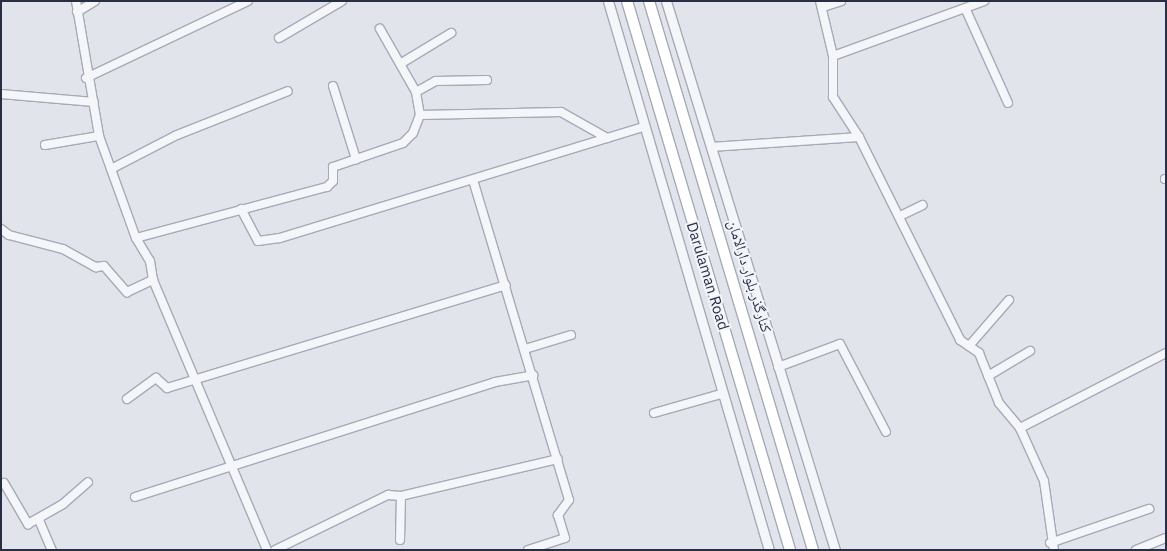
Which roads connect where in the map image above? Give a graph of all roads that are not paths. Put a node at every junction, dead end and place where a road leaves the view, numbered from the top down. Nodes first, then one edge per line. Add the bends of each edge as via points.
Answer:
1 (76, 1) edge
2 (95, 1) edge
3 (248, 1) edge
4 (342, 1) edge
5 (608, 1) edge
6 (627, 1) edge
7 (650, 1) edge
8 (666, 1) edge
9 (841, 1) edge
10 (984, 1) edge
11 (822, 4) edge
12 (966, 10) junction
13 (78, 12) junction
14 (380, 29) dead end
15 (451, 32) dead end
16 (279, 38) dead end
17 (832, 56) junction
18 (400, 64) junction
19 (86, 78) junction
20 (487, 80) dead end
21 (333, 86) dead end
22 (288, 91) dead end
23 (416, 92) junction
24 (1, 94) edge
25 (94, 102) junction
26 (1008, 103) dead end
27 (420, 116) junction
28 (643, 127) junction
29 (99, 136) junction
30 (859, 137) junction
31 (607, 138) junction
32 (46, 145) dead end
33 (711, 147) junction
34 (356, 159) junction
35 (110, 169) junction
36 (473, 180) junction
37 (923, 205) dead end
38 (241, 209) junction
39 (900, 216) junction
40 (1, 229) edge
41 (136, 238) junction
42 (153, 280) junction
43 (506, 286) junction
44 (1009, 300) dead end
45 (571, 335) dead end
46 (969, 346) junction
47 (525, 350) junction
48 (1030, 350) dead end
49 (1166, 353) edge
50 (778, 366) junction
51 (533, 375) junction
52 (988, 376) junction
53 (197, 379) junction
54 (721, 394) junction
55 (127, 399) dead end
56 (654, 413) dead end
57 (1020, 428) junction
58 (886, 432) dead end
59 (558, 459) junction
60 (232, 468) junction
61 (88, 482) dead end
62 (4, 483) dead end
63 (402, 496) junction
64 (134, 497) dead end
65 (1149, 510) dead end
66 (39, 520) junction
67 (1166, 538) edge
68 (400, 540) dead end
69 (1052, 546) edge
70 (52, 550) edge
71 (266, 550) edge
72 (275, 550) edge
73 (528, 550) edge
74 (769, 550) edge
75 (790, 550) edge
76 (812, 550) edge
77 (835, 550) edge
78 (1136, 550) edge

1 - 13 street
2 - 13 street
3 - 19 street
4 - 16 street
5 - 28 street
6 - 75 main road, Darulaman Road
7 - 76 main road, Darulaman Road
8 - 33 street, کنارگذر بلوار دارالامان
9 - 11 street
10 - 12 street
11 - 17 street
12 - 17 street
12 - 26 street
13 - 19 street
14 - 18 street
15 - 18 street
17 - 30 street via 833,97
18 - 23 street
19 - 25 street
20 - 23 street via 436,81
21 - 34 street
22 - 35 street via 177,136
23 - 27 street
24 - 25 street
25 - 29 street
27 - 31 street via 561,112
27 - 34 street via 413,133 403,143
28 - 31 street
28 - 54 street
29 - 32 street
29 - 35 street
30 - 33 street
30 - 39 street
31 - 36 street
33 - 50 street, کنارگذر بلوار دارالامان
34 - 38 street via 333,166 333,181 327,187
35 - 41 street
36 - 38 street via 264,242 258,241
36 - 43 street
37 - 39 street
38 - 41 street
39 - 46 street via 960,340
40 - 42 street via 9,235 63,249 96,267 104,266 127,292
41 - 42 street via 150,261
42 - 53 street
43 - 47 street
43 - 53 street
44 - 46 street
45 - 47 street
46 - 52 street via 980,354
47 - 51 street
48 - 52 street
49 - 57 street
50 - 58 street via 840,344
50 - 77 street, کنارگذر بلوار دارالامان
51 - 59 street
51 - 60 street via 486,385
52 - 57 street via 999,403
53 - 55 street via 166,388 156,378
53 - 60 street
54 - 56 street
54 - 74 street
57 - 69 street via 1044,481
59 - 63 street
59 - 73 street via 570,503 558,515 567,536
60 - 64 street
60 - 71 street
61 - 66 street
62 - 66 street via 25,521
63 - 68 street
63 - 72 street via 388,495
65 - 69 street
66 - 70 street
67 - 78 street

